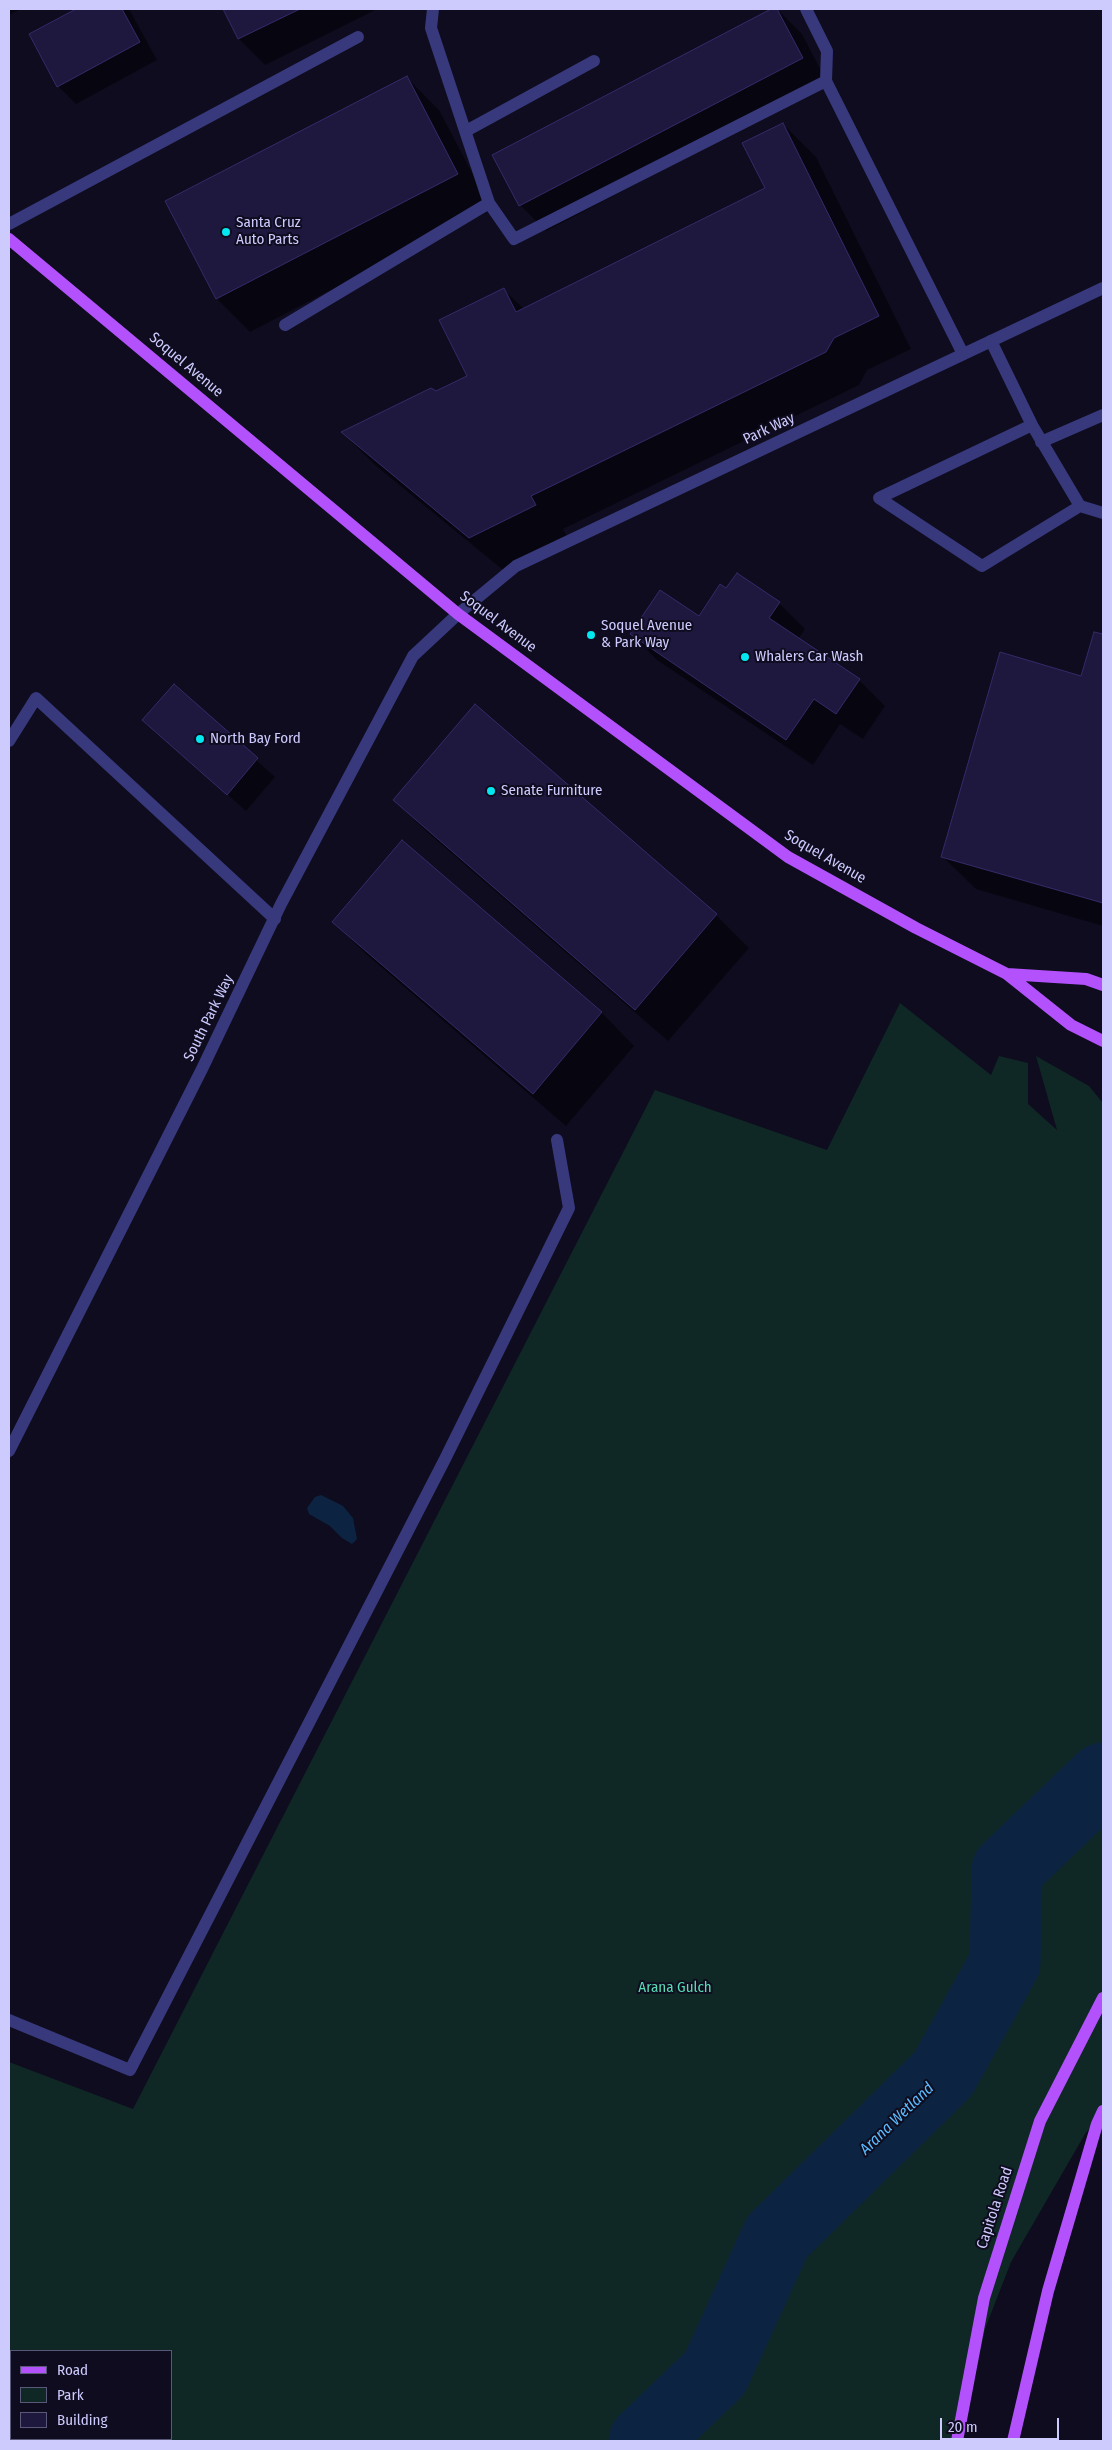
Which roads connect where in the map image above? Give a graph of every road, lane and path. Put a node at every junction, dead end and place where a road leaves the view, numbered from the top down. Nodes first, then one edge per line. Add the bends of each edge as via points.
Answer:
1 (433, 9) edge
2 (806, 9) edge
3 (358, 37) dead end
4 (594, 61) dead end
5 (826, 81) junction
6 (466, 131) junction
7 (489, 203) junction
8 (9, 224) edge
9 (9, 239) edge
10 (1103, 288) edge
11 (285, 325) dead end
12 (990, 341) junction
13 (964, 354) junction
14 (1103, 415) edge
15 (1032, 425) junction
16 (1042, 442) junction
17 (1080, 506) junction
18 (1103, 513) edge
19 (458, 614) junction
20 (9, 741) edge
21 (274, 919) junction
22 (1007, 974) junction
23 (1103, 985) edge
24 (1103, 1041) edge
25 (557, 1140) dead end
26 (9, 1451) edge
27 (1103, 1998) edge
28 (9, 2020) edge
29 (1103, 2111) edge
30 (957, 2441) edge
31 (1014, 2441) edge

1 - 6 street via 431,28
2 - 5 street via 827,51
3 - 8 street
4 - 6 street
5 - 7 street via 514,239
5 - 13 street
6 - 7 street
7 - 11 street
9 - 19 main road, Soquel Avenue
10 - 12 street, Park Way
12 - 13 street, Park Way
12 - 15 street
13 - 19 street, Park Way via 516,566
14 - 16 street
15 - 16 street
15 - 17 street via 879,498 982,566
16 - 17 street
17 - 18 street
19 - 21 street, South Park Way via 413,656
19 - 22 main road, Soquel Avenue via 788,857
20 - 21 street via 36,698
21 - 26 street, South Park Way
22 - 23 main road, Soquel Avenue via 1086,979
22 - 24 main road, Soquel Avenue via 1071,1025
25 - 28 street via 569,1208 445,1459 130,2070
27 - 30 main road, Capitola Road via 1040,2121 984,2298
29 - 31 main road via 1048,2291

